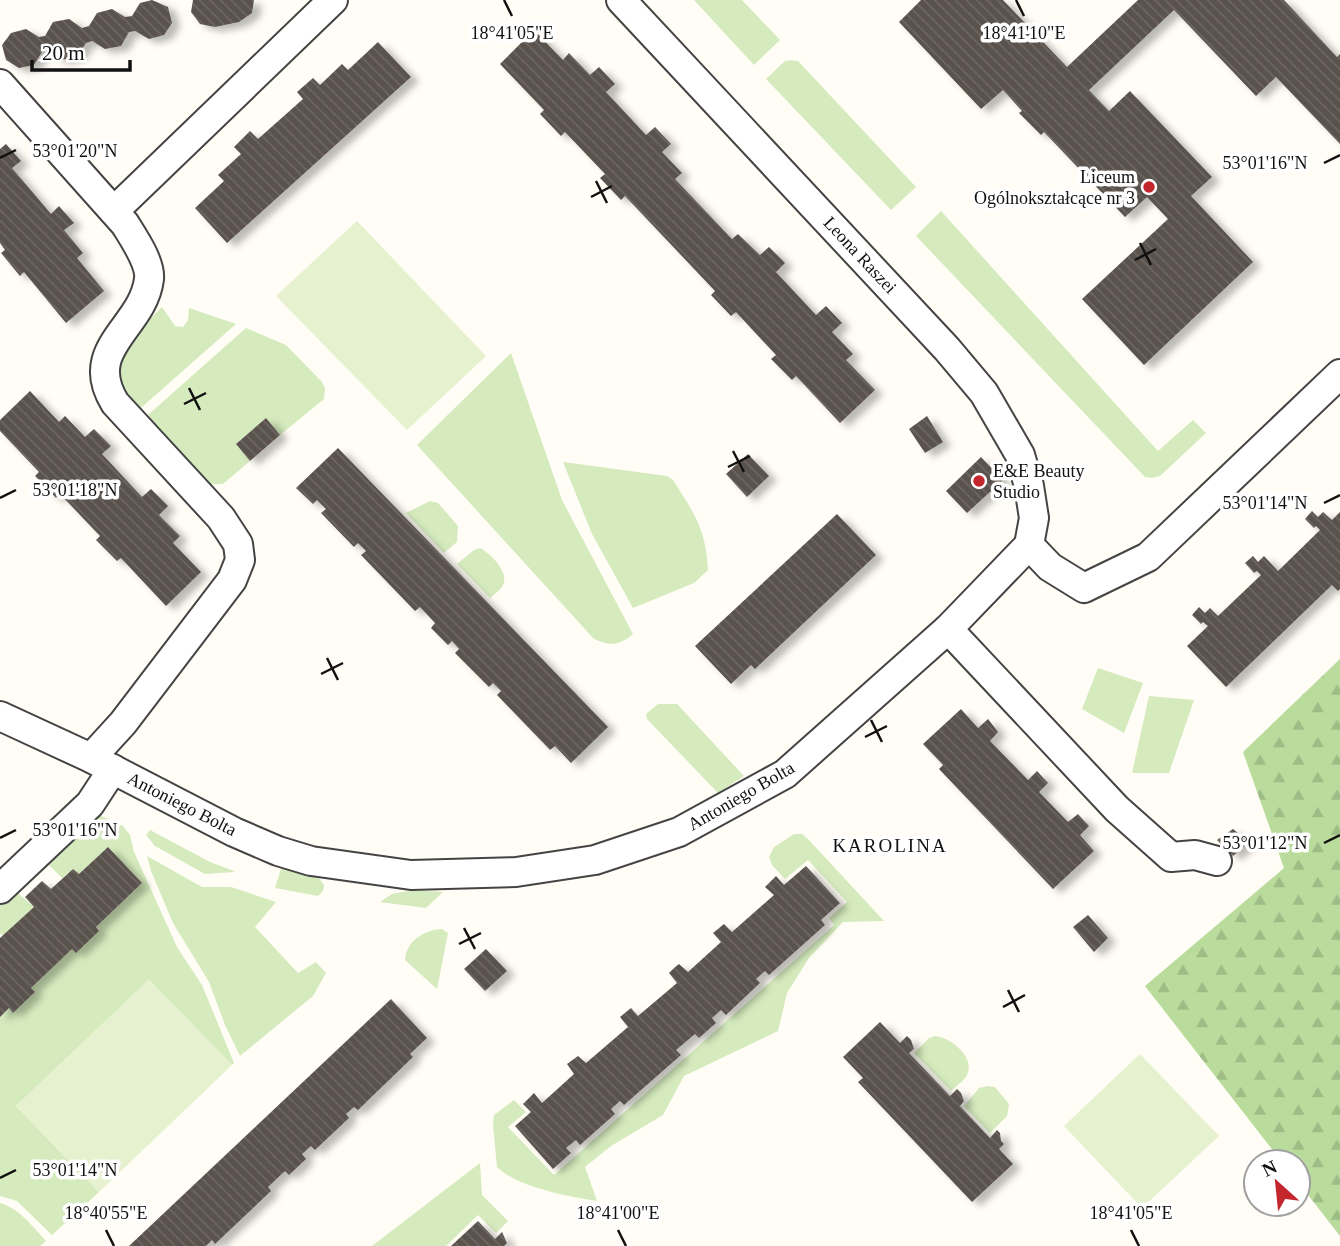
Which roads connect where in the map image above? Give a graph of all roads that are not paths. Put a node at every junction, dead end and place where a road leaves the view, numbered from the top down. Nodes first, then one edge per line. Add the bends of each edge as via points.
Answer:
1 (333, 0) edge
2 (621, 0) edge
3 (0, 84) edge
4 (114, 211) junction
5 (1340, 374) edge
6 (1029, 545) junction
7 (948, 628) junction
8 (0, 716) edge
9 (102, 763) junction
10 (1217, 861) dead end
11 (0, 889) edge

1 - 4 street
2 - 6 street, Leona Raszei via 984,393 1020,455 1034,518
3 - 4 street
4 - 9 street via 138,244 149,277 142,300 110,349 105,384 115,403 221,518 238,544 240,560 226,589 123,723
5 - 6 street via 1148,556 1084,588 1050,567
6 - 7 street, Antoniego Bolta
7 - 9 street, Antoniego Bolta via 785,774 679,832 595,860 516,872 411,875 323,863 234,832
7 - 10 street via 1117,808 1171,857 1195,855
8 - 9 street, Antoniego Bolta
9 - 11 street via 90,804

